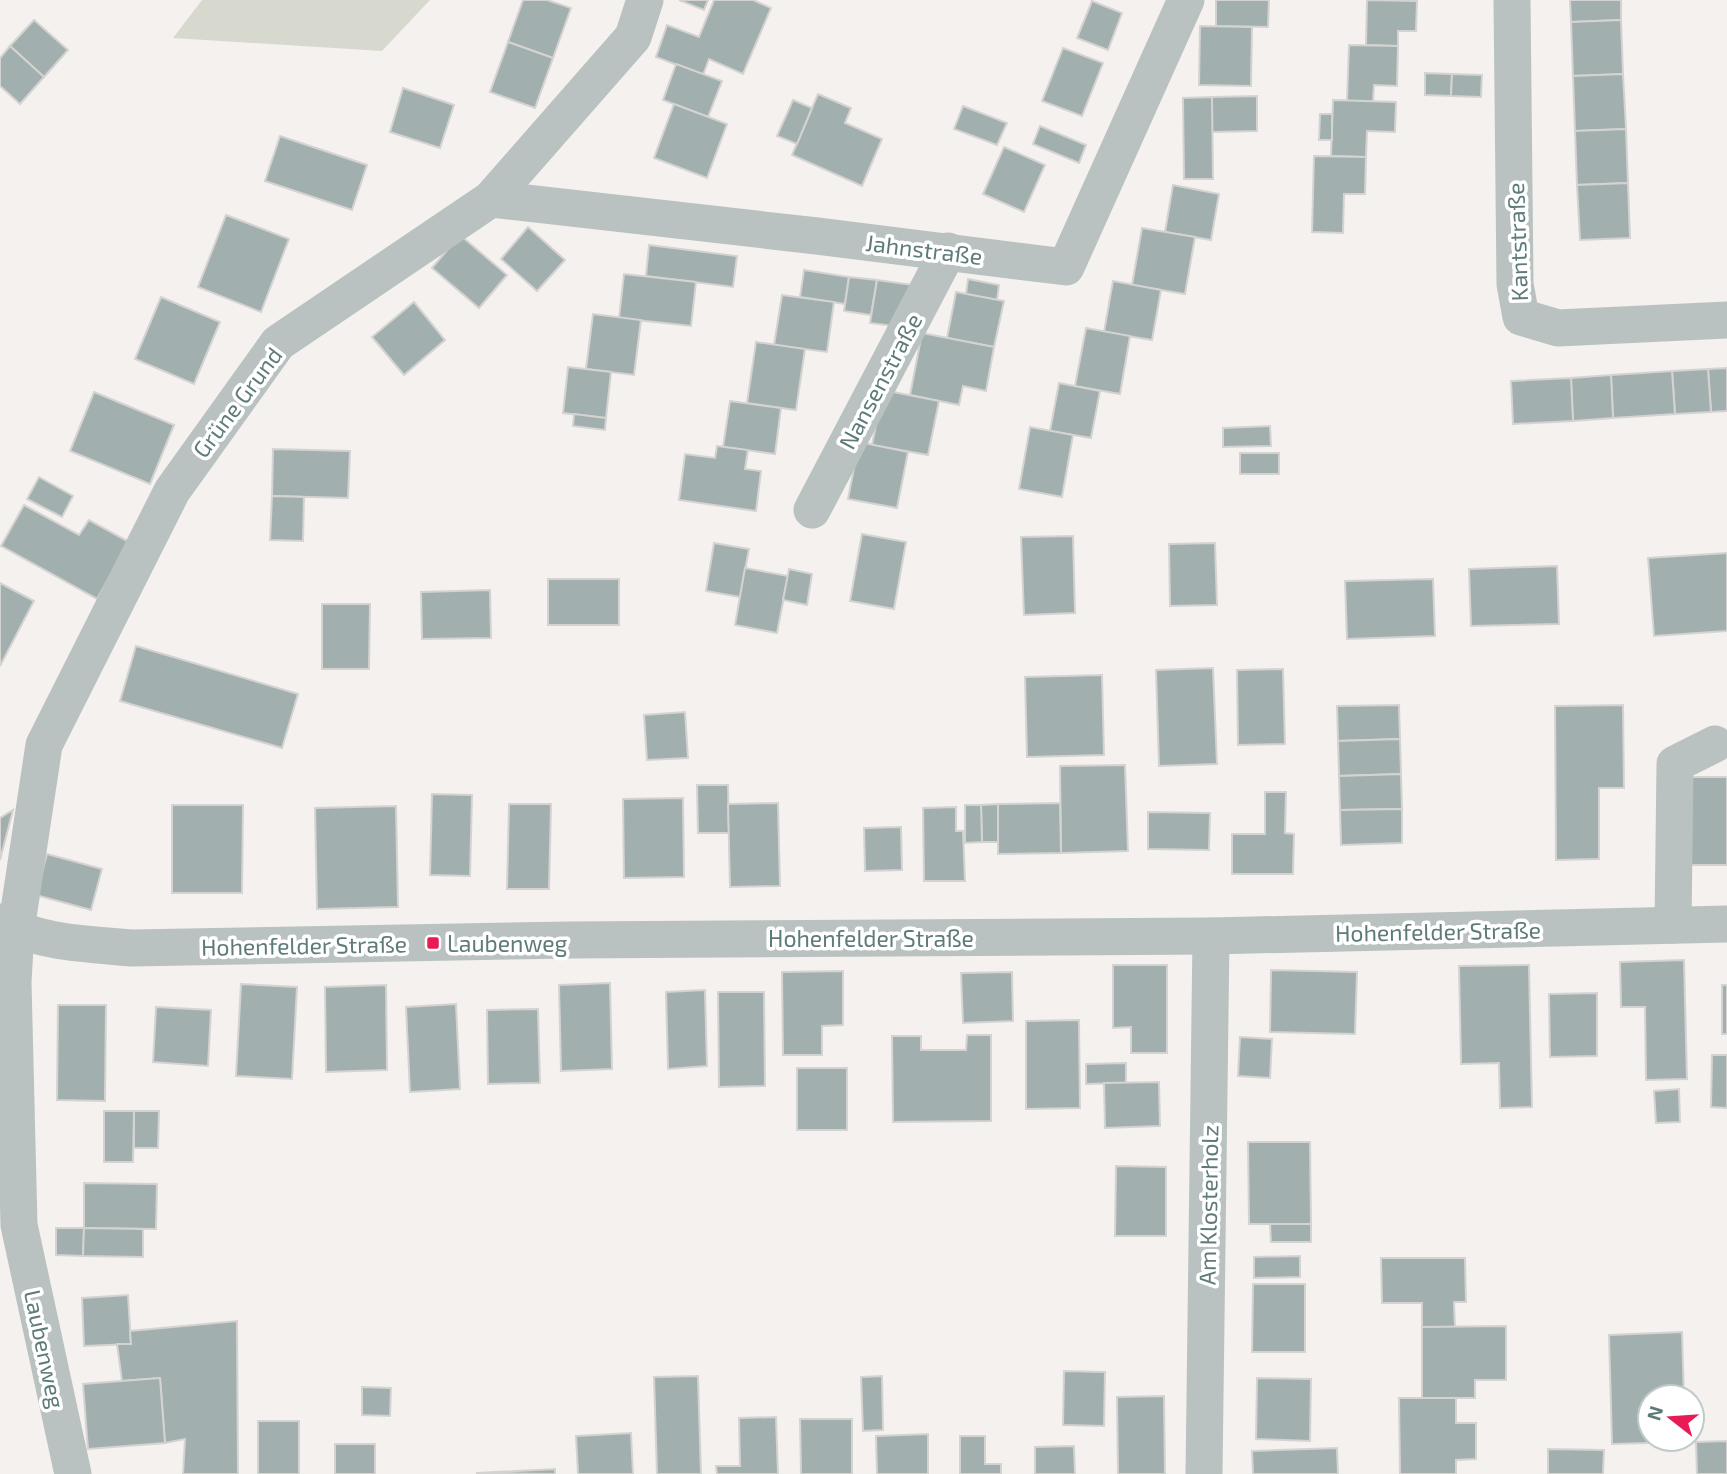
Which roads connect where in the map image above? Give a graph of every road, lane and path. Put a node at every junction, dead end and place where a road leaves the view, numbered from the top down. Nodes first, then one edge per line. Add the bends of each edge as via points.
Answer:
1 (645, 0) edge
2 (1186, 0) edge
3 (1512, 0) edge
4 (491, 199) junction
5 (948, 251) junction
6 (1727, 320) edge
7 (813, 510) dead end
8 (1714, 744) dead end
9 (1727, 924) edge
10 (1672, 925) junction
11 (8, 926) edge
12 (1211, 936) junction
13 (73, 1474) edge
14 (1204, 1474) edge

1 - 4 street, Grüne Grund via 633,37
2 - 5 street, Jahnstraße via 1066,267
3 - 6 street, Kantstraße via 1515,284 1521,317 1558,328
4 - 5 street, Jahnstraße
4 - 11 street, Grüne Grund via 278,343 172,491 44,745
5 - 7 street, Nansenstraße
8 - 10 street via 1675,764
9 - 10 street, Hohenfelder Straße
10 - 12 street, Hohenfelder Straße
11 - 12 street, Hohenfelder Straße via 68,942 132,948
11 - 13 street, Laubenweg via 19,1225
12 - 14 street, Am Klosterholz

